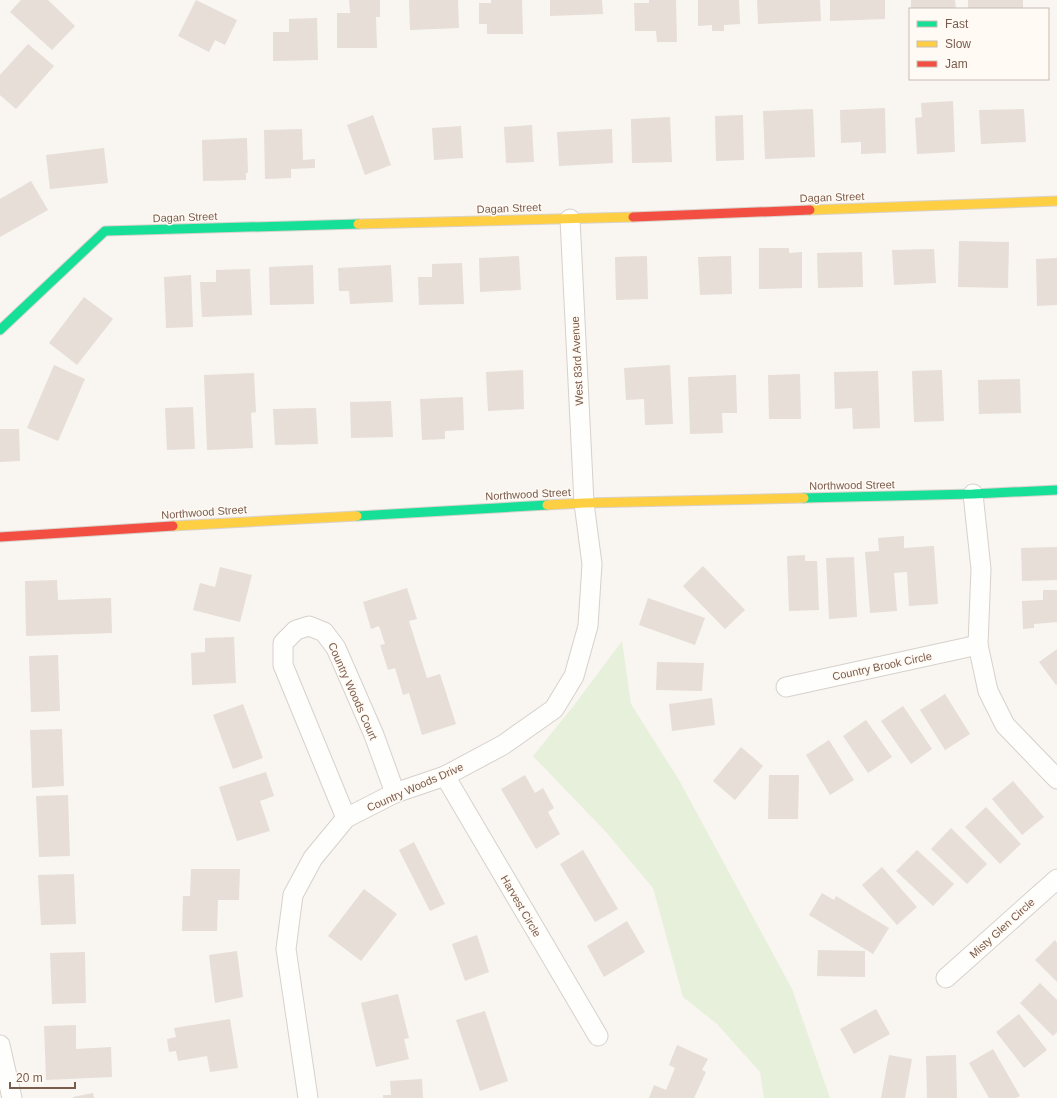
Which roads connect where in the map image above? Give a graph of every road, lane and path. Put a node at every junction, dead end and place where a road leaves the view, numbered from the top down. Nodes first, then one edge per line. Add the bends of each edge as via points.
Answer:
1 (1057, 201) edge
2 (570, 219) junction
3 (0, 330) edge
4 (1057, 490) edge
5 (973, 494) junction
6 (584, 503) junction
7 (0, 537) edge
8 (978, 645) junction
9 (786, 687) dead end
10 (445, 776) junction
11 (1057, 779) edge
12 (395, 793) junction
13 (346, 818) junction
14 (1057, 879) edge
15 (946, 978) dead end
16 (598, 1036) dead end
17 (0, 1045) edge
18 (12, 1098) edge
19 (308, 1098) edge

1 - 2 street, Dagan Street
2 - 3 street, Dagan Street via 105,231
2 - 6 street, West 83rd Avenue
4 - 5 street, Northwood Street
5 - 6 street, Northwood Street
5 - 8 street via 981,569
6 - 7 street, Northwood Street
6 - 10 street, Country Woods Drive via 592,564 588,626 574,676 554,709 503,745
8 - 9 street, Country Brook Circle
8 - 11 street via 988,691 1005,725
10 - 12 street, Country Woods Drive
10 - 16 street, Harvest Circle
12 - 13 street, Country Woods Drive
12 - 13 street, Country Woods Court via 374,735 336,648 324,632 309,626 296,630 283,643 283,665
13 - 19 street, Country Woods Drive via 313,858 293,895 286,949
14 - 15 street, Misty Glen Circle
17 - 18 street

